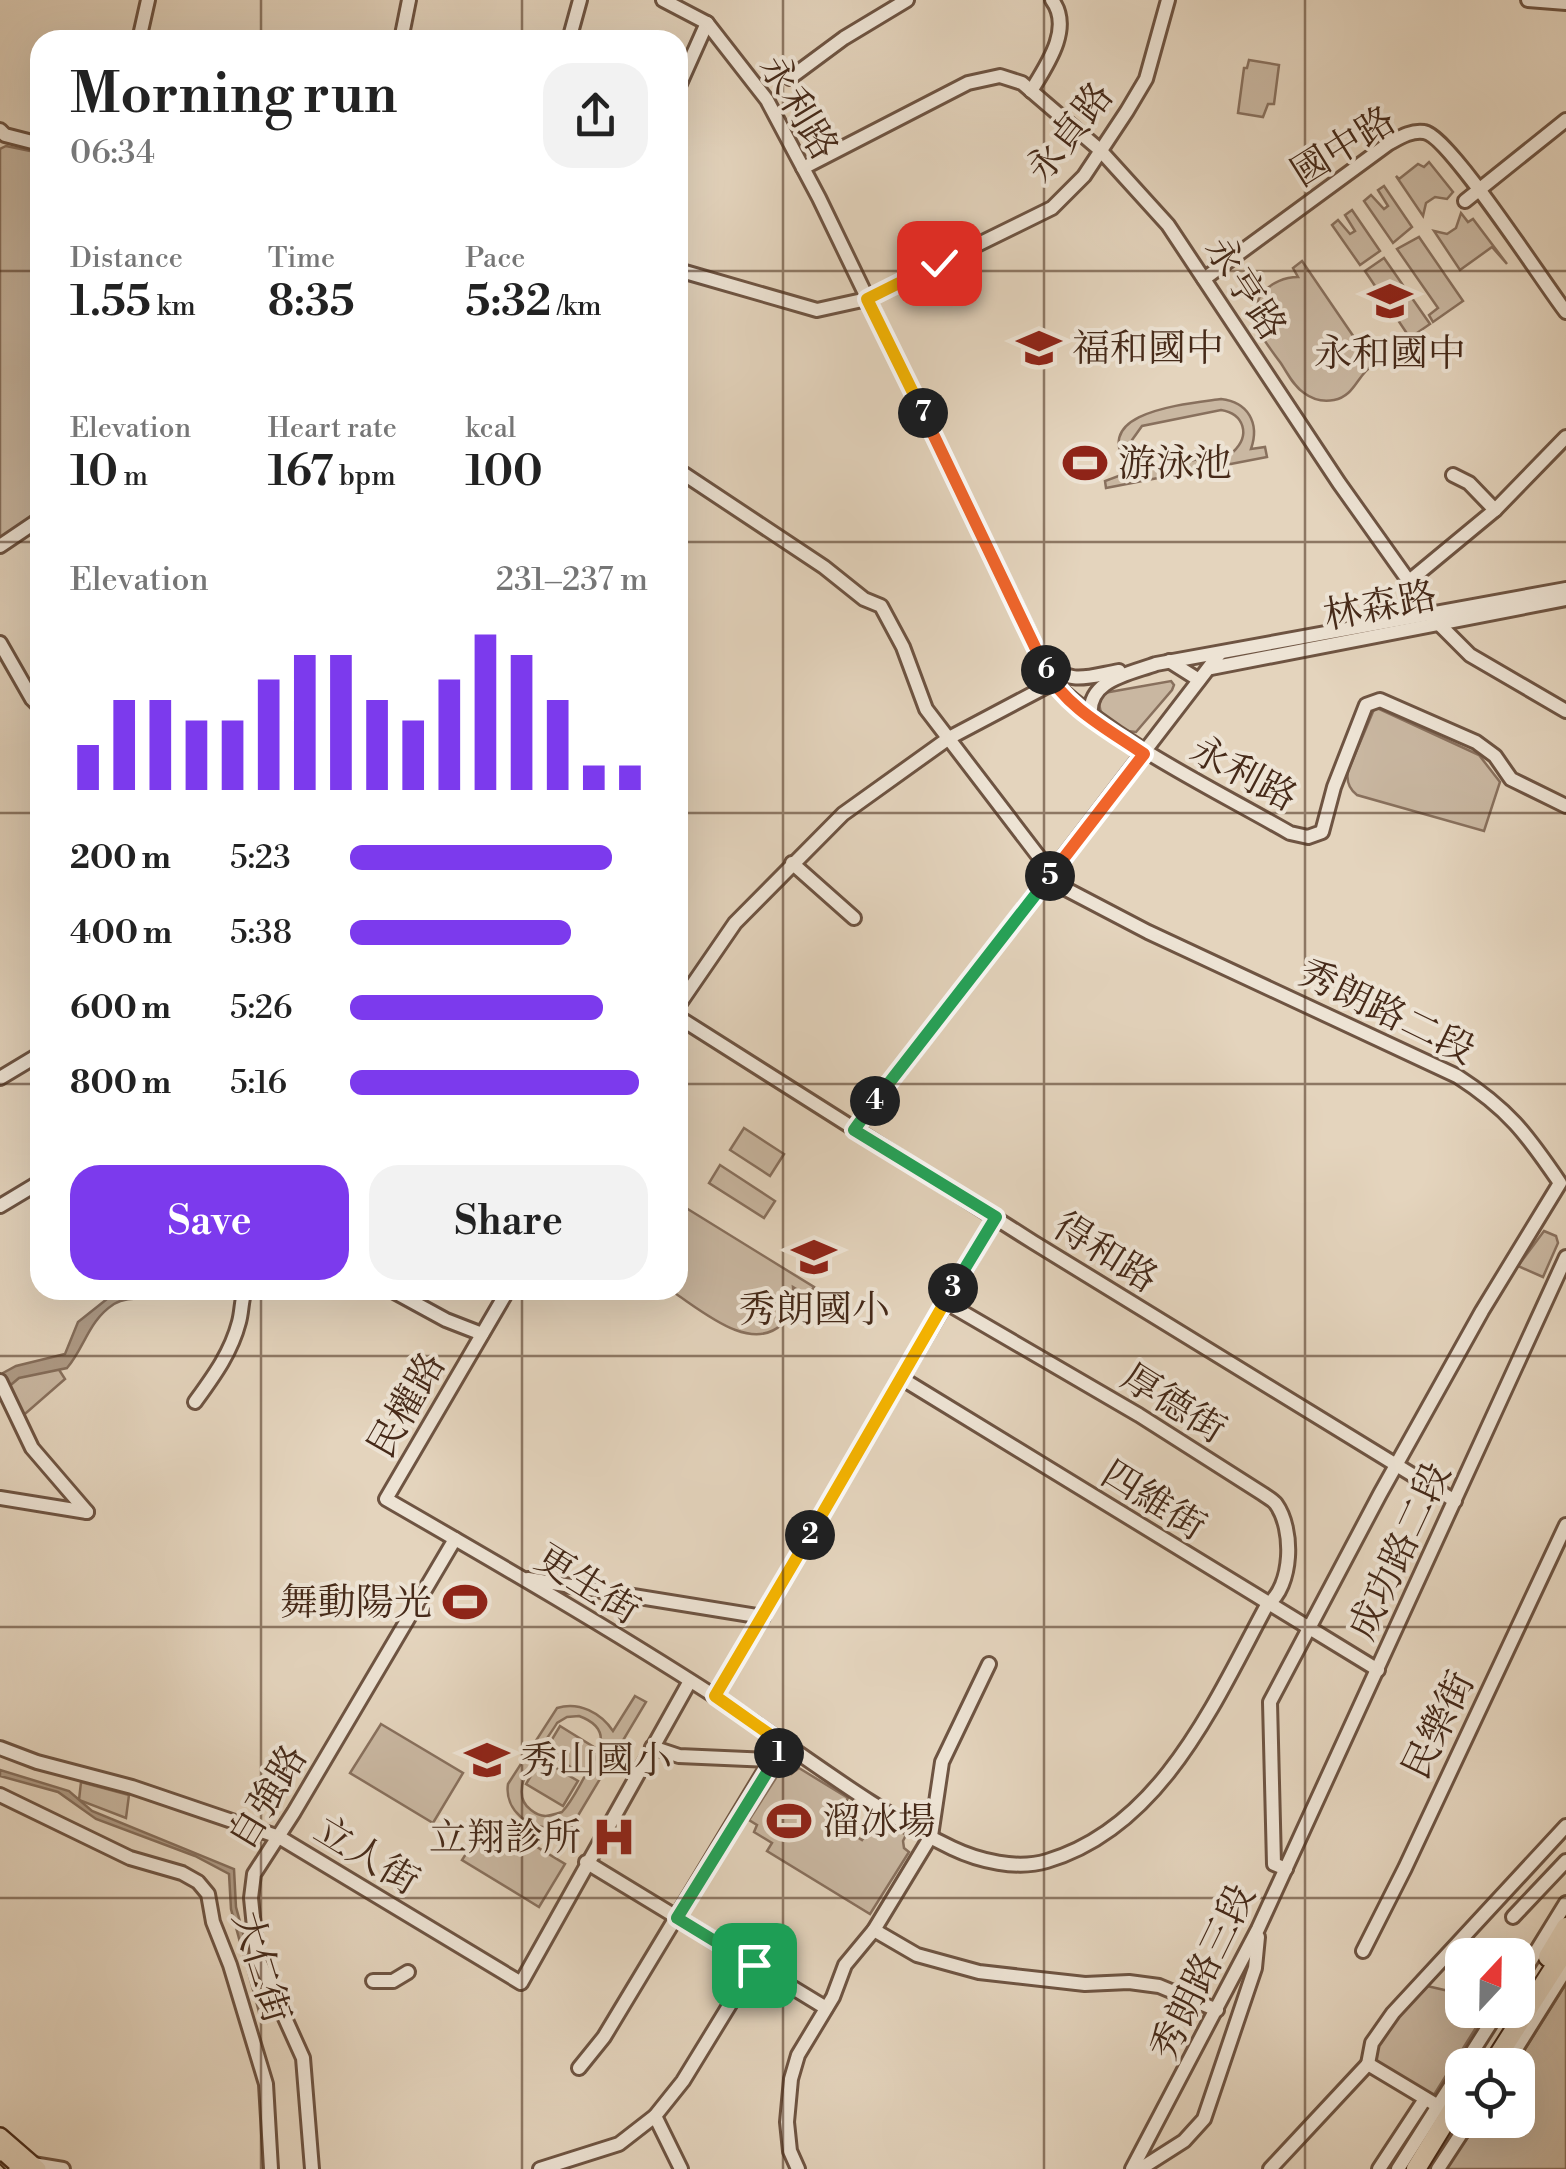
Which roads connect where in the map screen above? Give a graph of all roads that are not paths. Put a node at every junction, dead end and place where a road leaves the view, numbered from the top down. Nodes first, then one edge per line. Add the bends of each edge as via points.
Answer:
1 (148, 0) edge
2 (409, 0) edge
3 (580, 0) edge
4 (663, 0) edge
5 (907, 0) edge
6 (1052, 0) edge
7 (1168, 0) edge
8 (1530, 0) edge
9 (1566, 3) edge
10 (706, 23) junction
11 (141, 30) edge
12 (403, 30) edge
13 (572, 30) edge
14 (688, 65) edge
15 (790, 78) dead end
16 (1030, 92) junction
17 (1566, 120) edge
18 (2, 134) edge
19 (30, 141) edge
20 (1100, 150) junction
21 (803, 168) junction
22 (1480, 192) junction
23 (1465, 201) dead end
24 (688, 273) edge
25 (1204, 278) junction
26 (867, 299) junction
27 (1566, 312) edge
28 (1566, 437) edge
29 (1453, 474) dead end
30 (688, 477) edge
31 (1496, 510) junction
32 (30, 526) edge
33 (0, 546) edge
34 (1408, 582) junction
35 (1566, 589) edge
36 (1566, 600) edge
37 (1436, 620) junction
38 (0, 643) edge
39 (1033, 644) junction
40 (1220, 653) junction
41 (1162, 662) junction
42 (1202, 676) junction
43 (1053, 683) junction
44 (30, 696) edge
45 (1566, 711) edge
46 (1090, 717) junction
47 (949, 738) junction
48 (1144, 754) junction
49 (1566, 806) edge
50 (792, 863) junction
51 (1051, 874) junction
52 (854, 918) dead end
53 (688, 991) edge
54 (688, 1023) edge
55 (30, 1060) edge
56 (0, 1078) edge
57 (854, 1130) junction
58 (1563, 1181) edge
59 (30, 1188) edge
60 (0, 1206) edge
61 (996, 1217) junction
62 (1566, 1257) edge
63 (242, 1300) edge
64 (409, 1300) edge
65 (502, 1300) edge
66 (945, 1302) junction
67 (482, 1334) junction
68 (901, 1378) junction
69 (2, 1384) edge
70 (195, 1402) dead end
71 (1396, 1467) junction
72 (0, 1498) edge
73 (386, 1499) joint
74 (1455, 1501) junction
75 (1566, 1525) edge
76 (455, 1539) junction
77 (520, 1578) junction
78 (1267, 1605) junction
79 (763, 1617) junction
80 (1309, 1628) junction
81 (989, 1664) dead end
82 (1378, 1670) junction
83 (690, 1681) junction
84 (715, 1696) junction
85 (786, 1746) junction
86 (652, 1747) junction
87 (0, 1748) edge
88 (771, 1760) junction
89 (0, 1796) edge
90 (1566, 1826) edge
91 (930, 1836) junction
92 (279, 1837) junction
93 (1566, 1861) edge
94 (586, 1862) junction
95 (1002, 1863) joint
96 (1286, 1869) junction
97 (1566, 1903) edge
98 (1566, 1914) edge
99 (1512, 1917) dead end
100 (677, 1918) junction
101 (1566, 1927) edge
102 (1258, 1929) junction
103 (874, 1930) junction
104 (1566, 1949) edge
105 (1363, 1951) dead end
106 (1535, 1953) edge
107 (1566, 1957) edge
108 (1535, 1964) edge
109 (754, 1965) junction
110 (1566, 1969) edge
111 (408, 1972) dead end
112 (1535, 1977) edge
113 (372, 1980) dead end
114 (829, 2002) junction
115 (1217, 2010) junction
116 (1509, 2048) edge
117 (1510, 2048) edge
118 (1511, 2048) edge
119 (1368, 2064) junction
120 (579, 2068) dead end
121 (1445, 2109) edge
122 (655, 2116) junction
123 (1445, 2121) edge
124 (1445, 2123) edge
125 (1445, 2125) edge
126 (1445, 2127) edge
127 (0, 2136) edge
128 (1445, 2136) edge
129 (0, 2150) edge
130 (30, 2167) edge
131 (550, 2168) edge
132 (62, 2169) edge
133 (271, 2169) edge
134 (312, 2169) edge
135 (540, 2169) edge
136 (681, 2169) edge
137 (798, 2169) edge
138 (1136, 2169) edge
139 (1270, 2169) edge
140 (1379, 2169) edge
141 (1398, 2169) edge
142 (1407, 2169) edge
143 (1416, 2169) edge
144 (1432, 2169) edge

1 - 11 street
2 - 12 street
3 - 13 street
4 - 10 street, 永利路
5 - 15 street
6 - 16 street via 1062,26
7 - 20 street, 永貞路 via 1146,78
8 - 9 street
10 - 14 street
10 - 21 street, 永利路 via 767,100
16 - 20 street, 永亨路
16 - 21 street, 永亨路 via 1000,76 984,78
17 - 22 street
18 - 19 street
20 - 25 street, 永亨路 via 1168,225
20 - 26 street, 永貞路 via 1052,208
21 - 26 street, 永利路
22 - 23 street
22 - 25 street, 國中路 via 1437,137 1410,132
22 - 27 street, 國中路
24 - 26 street, 永貞路 via 818,310
25 - 34 street, 永亨路
26 - 39 street, 永利路
28 - 31 street
29 - 31 street
30 - 47 street, 秀朗路二段 via 882,606 926,709
31 - 34 street
32 - 33 street
34 - 37 street, 永亨路
35 - 37 street, 林森路
36 - 37 street, 林森路
37 - 40 street, 林森路
37 - 42 street, 林森路 via 1215,665
37 - 45 street, 永亨路 via 1470,655
38 - 44 street
39 - 41 street, 林森路 via 1067,678
39 - 43 street, 永利路
40 - 41 street, 林森路
40 - 42 street
41 - 42 street
41 - 46 street via 1099,688
42 - 48 street
43 - 46 street, 永利路
43 - 47 street
46 - 48 street, 永利路
47 - 50 street via 843,814
47 - 51 street, 秀朗路二段
48 - 49 street, 永利路 via 1290,834 1308,837 1322,832 1366,705 1380,700 1476,742 1511,779
48 - 51 street
50 - 52 street
50 - 53 street via 735,923
51 - 57 street
51 - 58 street, 秀朗路二段 via 1062,887 1148,932 1457,1076 1496,1102
54 - 57 street, 得和路
55 - 56 street
57 - 61 street, 得和路
58 - 71 street, 秀朗路二段
59 - 60 street
61 - 66 street
61 - 71 street, 得和路
62 - 74 street, 成功路二段
63 - 70 street via 224,1362
64 - 67 street
65 - 67 street, 民權路
66 - 68 street
66 - 78 street, 厚德街 via 1138,1414 1276,1505 1288,1564
67 - 73 street, 民權路
68 - 78 street, 四維街
68 - 79 street
69 - 72 street via 32,1448 87,1512
71 - 74 street, 得和路
71 - 80 street, 秀朗路二段
73 - 76 street, 更生街
74 - 82 street, 成功路二段
75 - 105 street, 民樂街
76 - 77 street, 更生街
76 - 92 street, 自強路
77 - 79 street
77 - 83 street, 更生街
78 - 80 street, 四維街
78 - 95 street, 厚德街 via 1191,1744 1140,1804 1074,1850 1043,1862
79 - 84 street
80 - 82 street, 四維街
80 - 96 street, 秀朗路三段 via 1270,1702 1274,1864
81 - 91 street via 953,1735 937,1782
82 - 96 street, 成功路二段
83 - 84 street, 更生街
83 - 86 street
84 - 85 street, 更生街
85 - 88 street
85 - 91 street, 更生街
86 - 88 street via 679,1756
86 - 94 street
87 - 92 street, 立人街
88 - 100 street
89 - 133 street, 大仁街 via 130,1858 182,1873 208,1894 266,2084
90 - 119 street via 1393,2013 1372,2043
91 - 95 street, 更生街
91 - 103 street
92 - 94 street, 立人街 via 521,1983
92 - 134 street, 自強路 via 254,1874 253,1920 257,1956 303,2058
93 - 99 street
94 - 100 street
96 - 102 street, 秀朗路三段
97 - 106 street
98 - 108 street
100 - 109 street
100 - 120 street
101 - 112 highway
102 - 115 street, 秀朗路三段
102 - 138 street via 1255,1968 1204,2119 1184,2142
103 - 114 street via 845,1965
103 - 115 street via 917,1955 979,1972 1159,1986
104 - 116 highway
107 - 117 street
109 - 114 street
109 - 122 street
110 - 118 street
111 - 113 street via 394,1982
114 - 137 street via 791,2078 787,2122
115 - 138 street, 秀朗路三段
119 - 121 street
119 - 139 street
122 - 131 street via 619,2144
122 - 136 street
123 - 140 street
124 - 141 street
125 - 142 street
126 - 143 highway
127 - 130 main road
128 - 144 highway
129 - 130 highway
130 - 132 street
131 - 135 street

